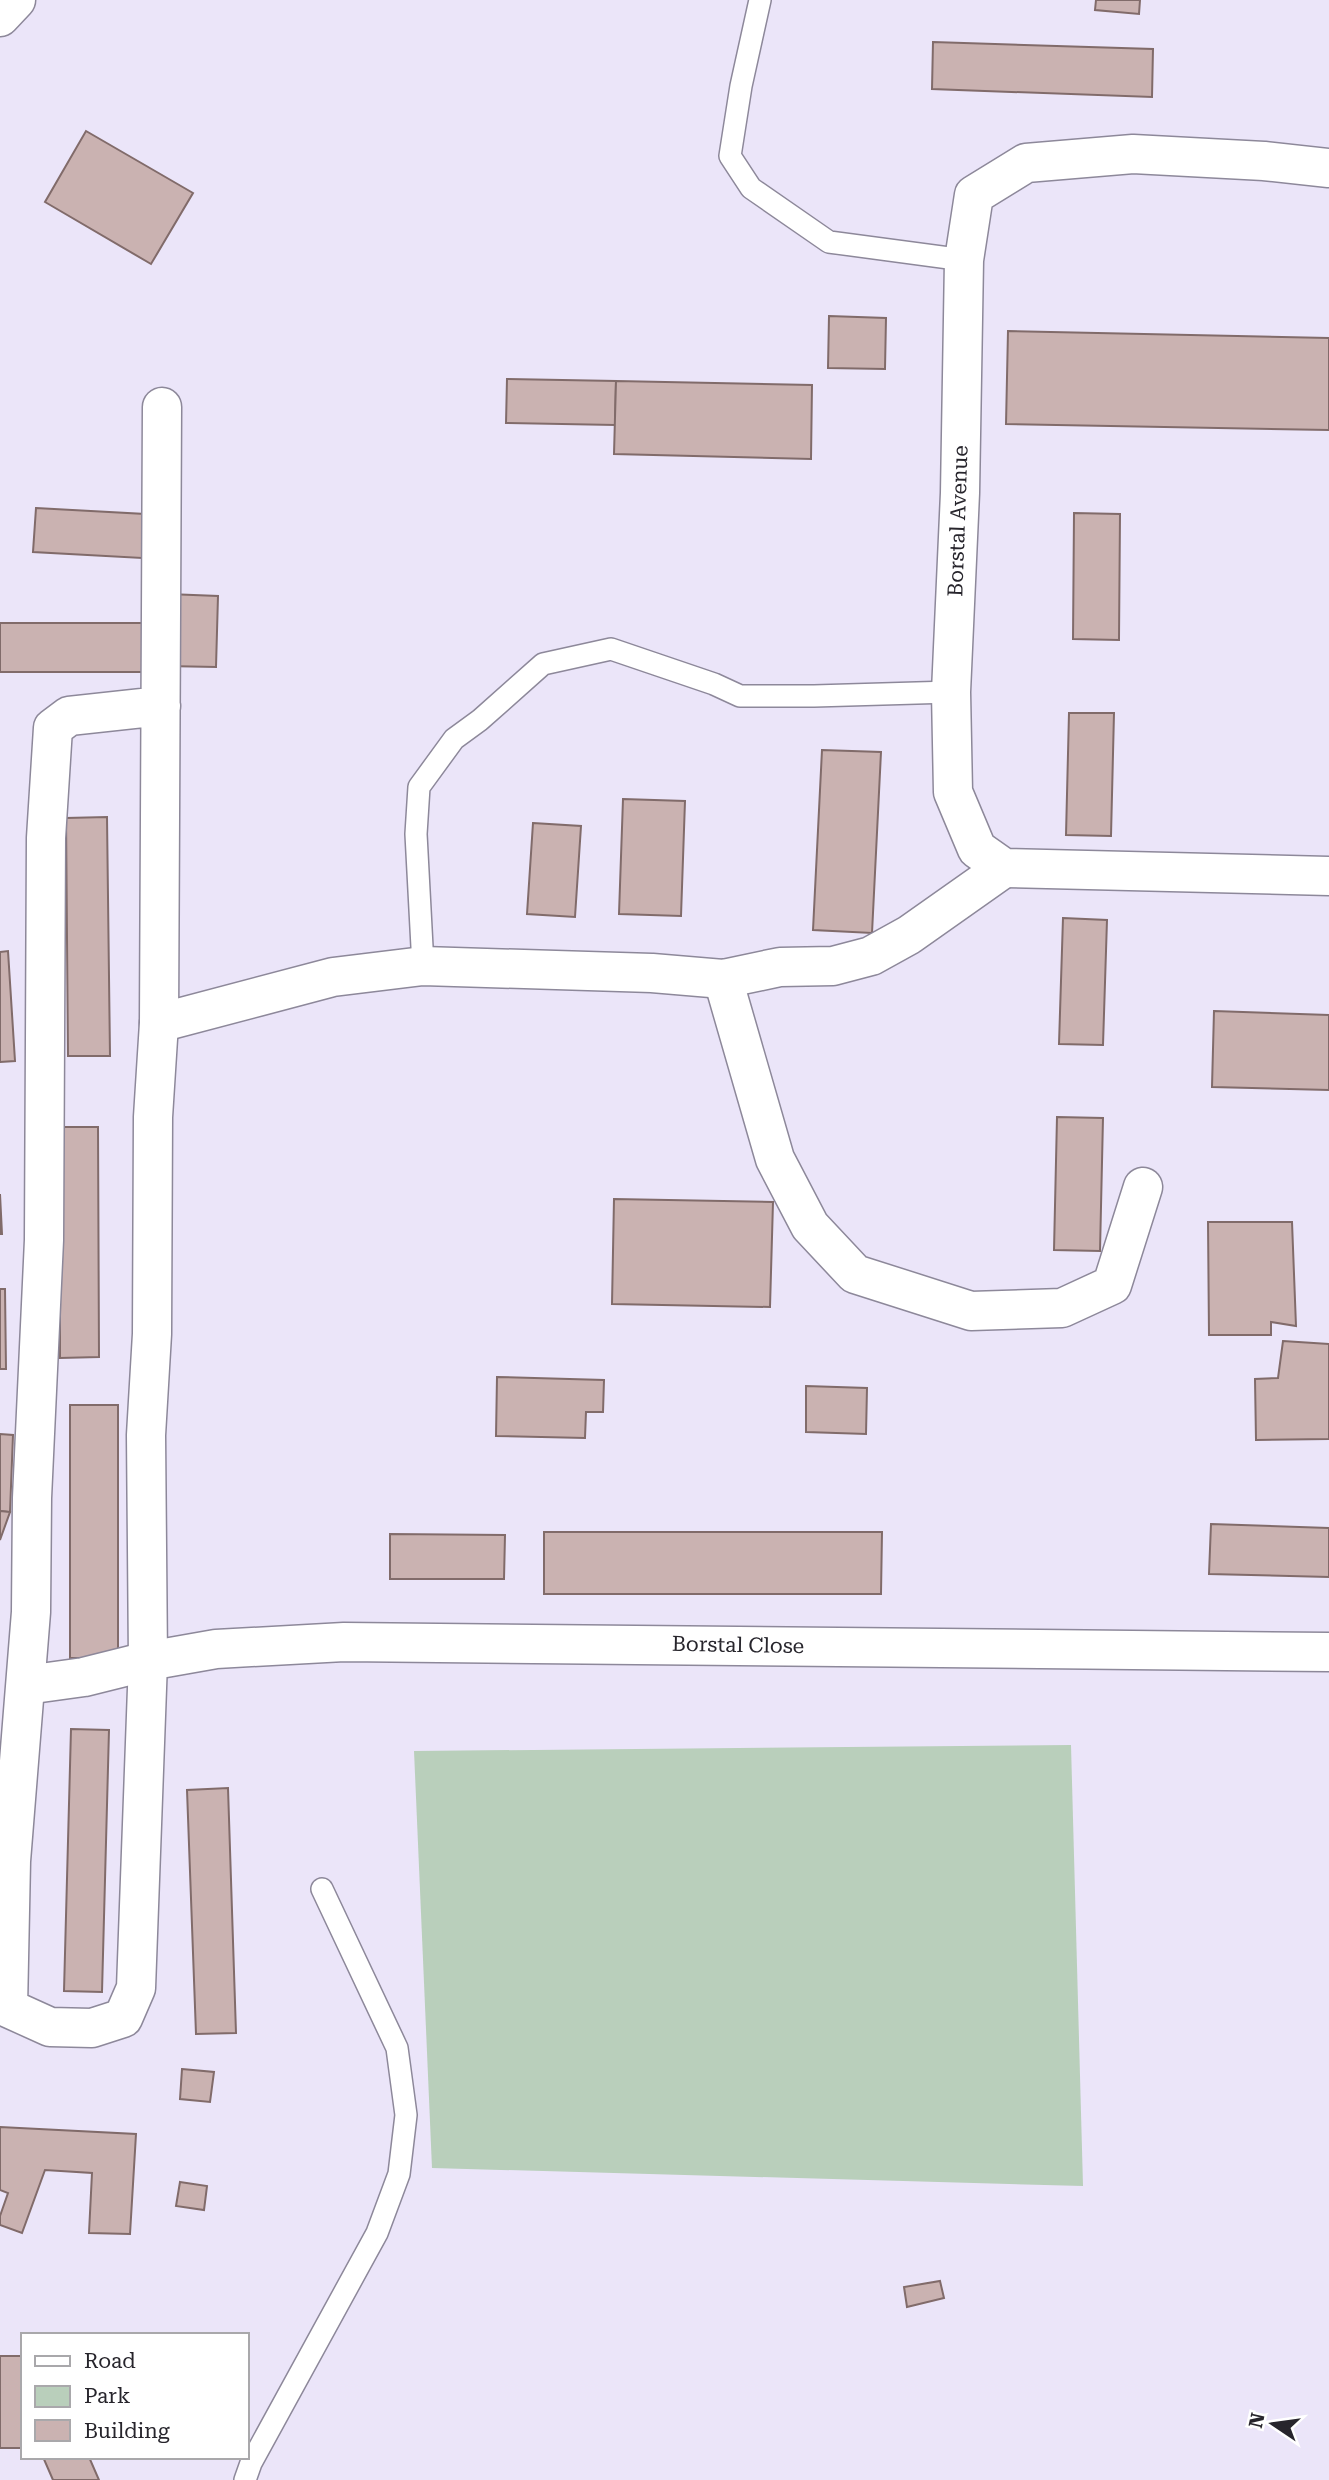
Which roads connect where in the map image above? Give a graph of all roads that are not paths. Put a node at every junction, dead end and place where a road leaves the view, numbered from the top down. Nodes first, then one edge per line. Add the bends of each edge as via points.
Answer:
1 (16, 0) edge
2 (760, 0) edge
3 (0, 17) edge
4 (1329, 168) edge
5 (964, 260) junction
6 (162, 407) dead end
7 (951, 692) junction
8 (161, 706) junction
9 (1003, 868) junction
10 (1329, 876) edge
11 (424, 966) junction
12 (723, 979) junction
13 (159, 1023) junction
14 (1143, 1187) dead end
15 (1329, 1652) edge
16 (148, 1661) junction
17 (26, 1685) junction
18 (322, 1889) dead end
19 (245, 2480) edge

1 - 3 street
2 - 5 lane via 730,156 751,188 829,242
4 - 5 street, Borstal Avenue via 1133,154 1026,163 974,195
5 - 7 street, Borstal Avenue
6 - 8 street
7 - 9 street, Borstal Avenue via 953,792 976,849
7 - 11 lane via 740,696 611,649 543,664 454,739 419,787 416,834
8 - 13 street
8 - 17 street via 69,716 53,728 46,838 44,1240
9 - 10 street
9 - 12 street via 909,935 871,956 833,966 780,967
11 - 12 street
11 - 13 street via 333,976
12 - 14 street via 775,1158 810,1226 855,1274 971,1311 1062,1308 1112,1285
13 - 16 street via 146,1435
15 - 16 street, Borstal Close via 344,1642 216,1649
16 - 17 street, Borstal Close
16 - 17 street via 136,1988 123,2018 92,2028 50,2026 8,2008 11,1860
18 - 19 lane via 397,2048 406,2115 399,2174 377,2233

